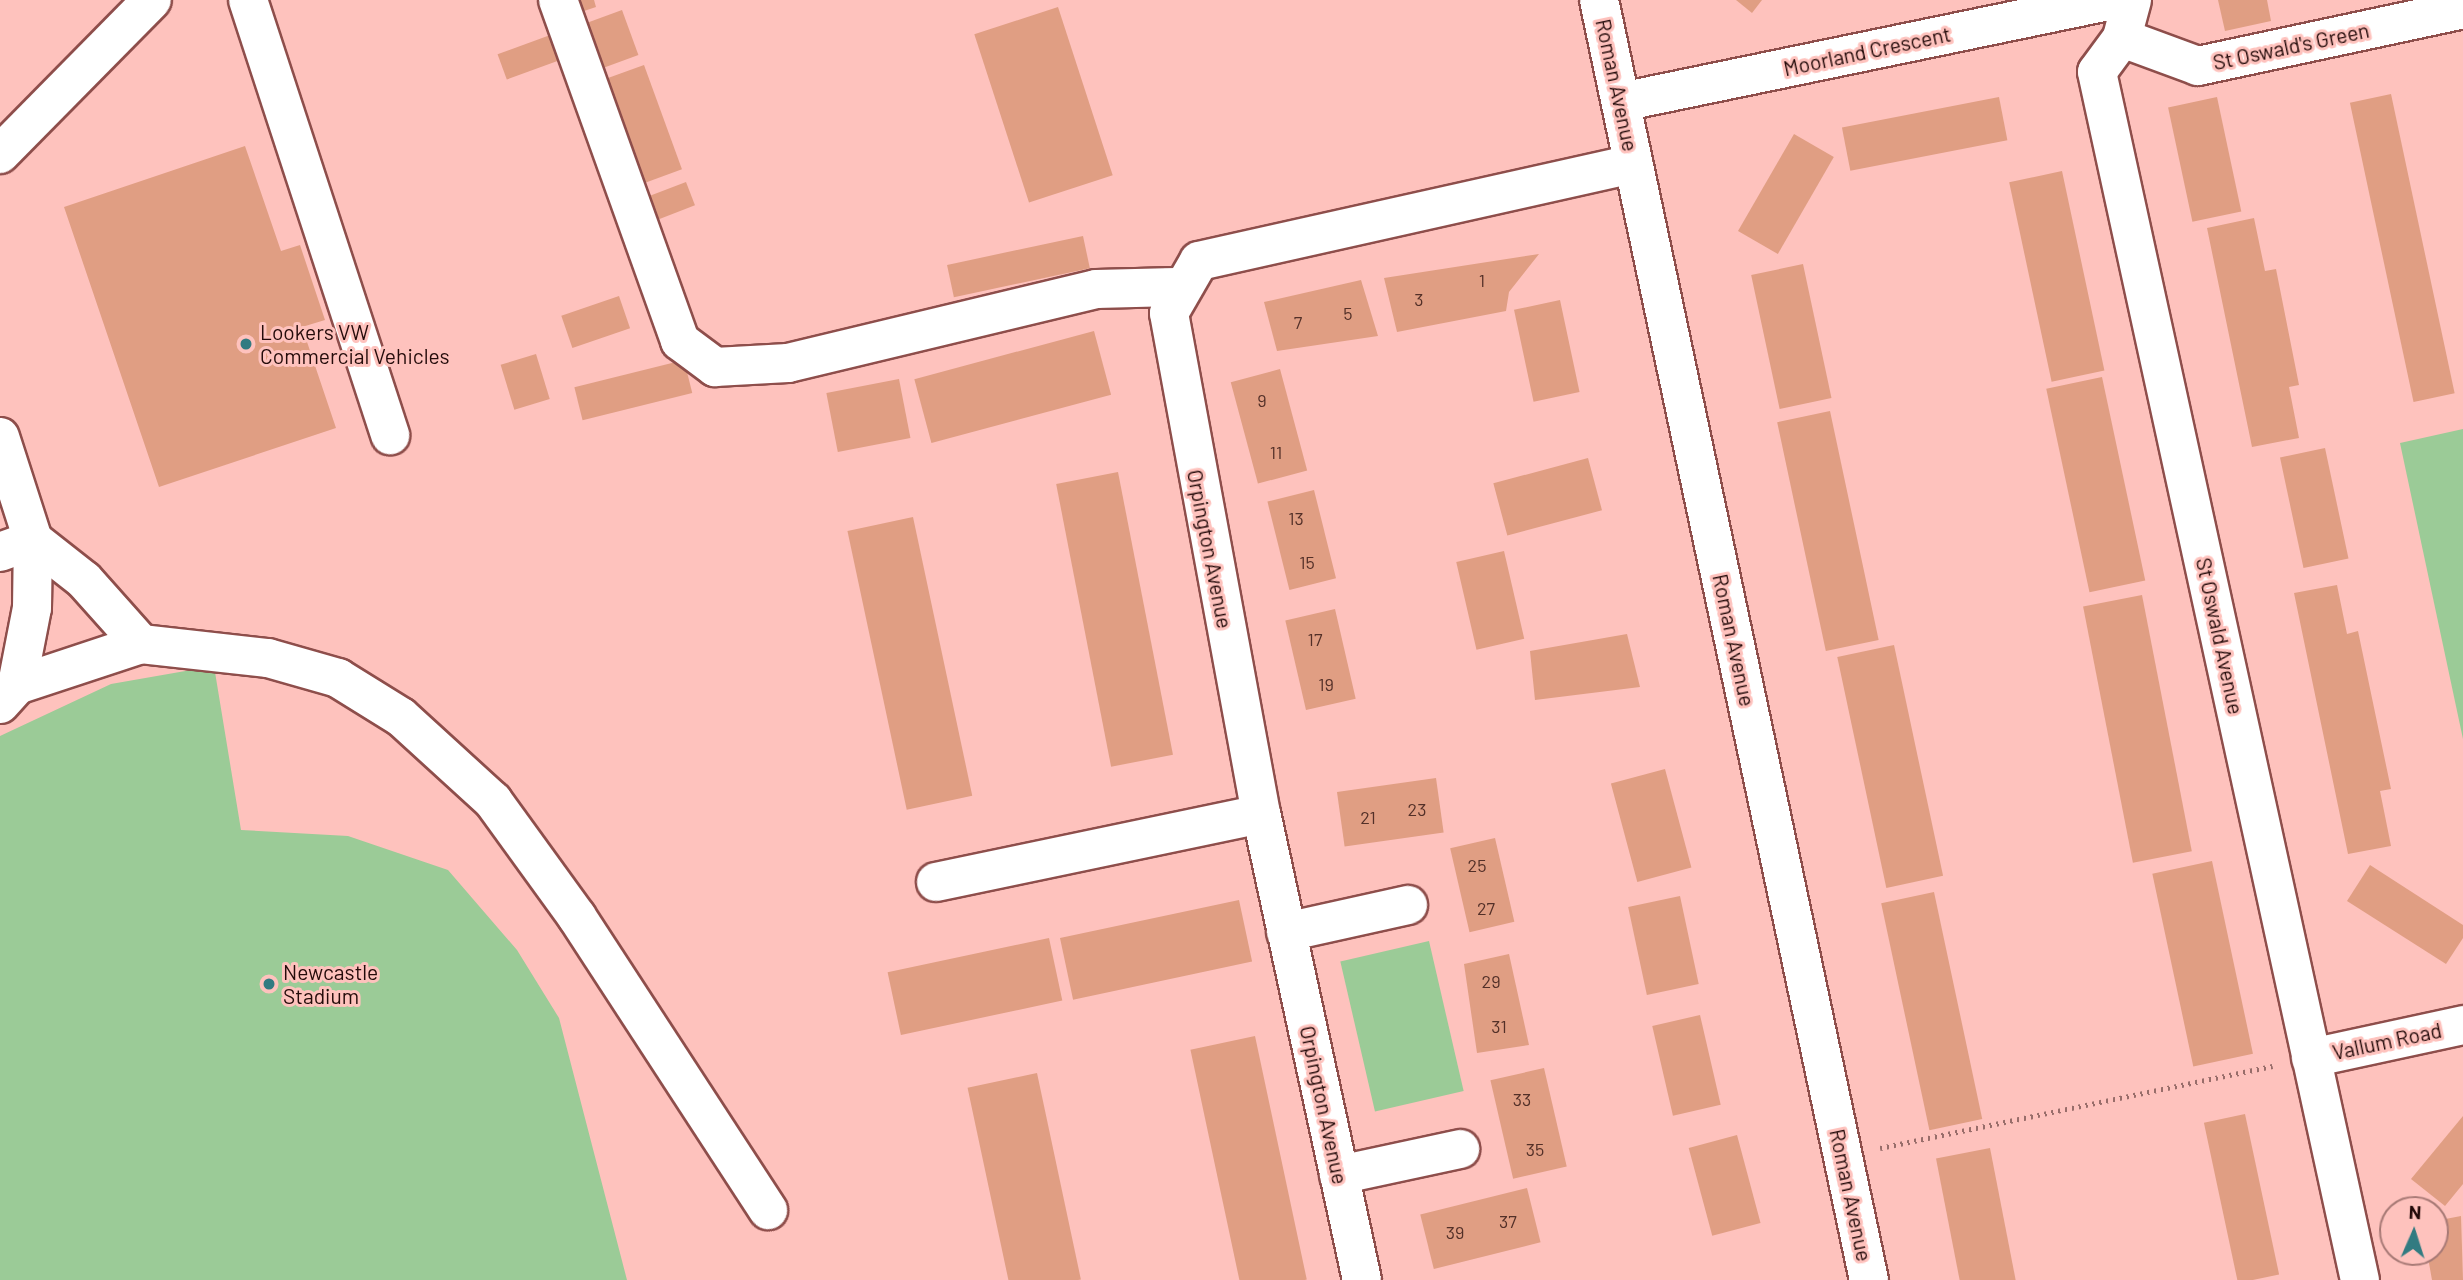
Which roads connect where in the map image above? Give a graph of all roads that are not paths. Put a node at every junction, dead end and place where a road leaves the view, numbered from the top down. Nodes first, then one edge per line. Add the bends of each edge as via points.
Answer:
1 (152, 0) edge
2 (248, 0) edge
3 (558, 0) edge
4 (1599, 0) edge
5 (2113, 0) edge
6 (2132, 0) edge
7 (2463, 9) edge
8 (2122, 38) junction
9 (1622, 102) junction
10 (0, 154) edge
11 (1633, 164) junction
12 (1178, 287) junction
13 (390, 435) dead end
14 (0, 437) edge
15 (17, 546) edge
16 (141, 644) junction
17 (8, 695) edge
18 (1261, 814) junction
19 (936, 882) dead end
20 (1408, 905) dead end
21 (1286, 932) junction
22 (2463, 1025) edge
23 (2311, 1058) junction
24 (1460, 1149) dead end
25 (1339, 1175) junction
26 (768, 1210) dead end
27 (1362, 1280) edge
28 (1869, 1280) edge
29 (2360, 1280) edge

1 - 10 street
2 - 13 street
3 - 12 street via 680,341 715,367 788,363 1096,289
4 - 9 street, Roman Avenue
5 - 9 street, Moorland Crescent
6 - 8 street, St Oswald Avenue
7 - 8 street, St Oswald's Green via 2198,66
8 - 23 street, St Oswald Avenue via 2097,72
9 - 11 street, Roman Avenue
11 - 12 street, Orpington Avenue via 1199,261
11 - 28 street, Roman Avenue
12 - 18 street, Orpington Avenue via 1168,313 1170,341
14 - 15 street
15 - 16 street via 84,580
15 - 17 street via 32,608
16 - 17 street
16 - 26 street via 268,658 338,678 401,717 493,801 577,917
18 - 19 street
18 - 21 street, Orpington Avenue
20 - 21 street
21 - 25 street, Orpington Avenue
22 - 23 street, Vallum Road
23 - 29 street, St Oswald Avenue
24 - 25 street
25 - 27 street, Orpington Avenue

